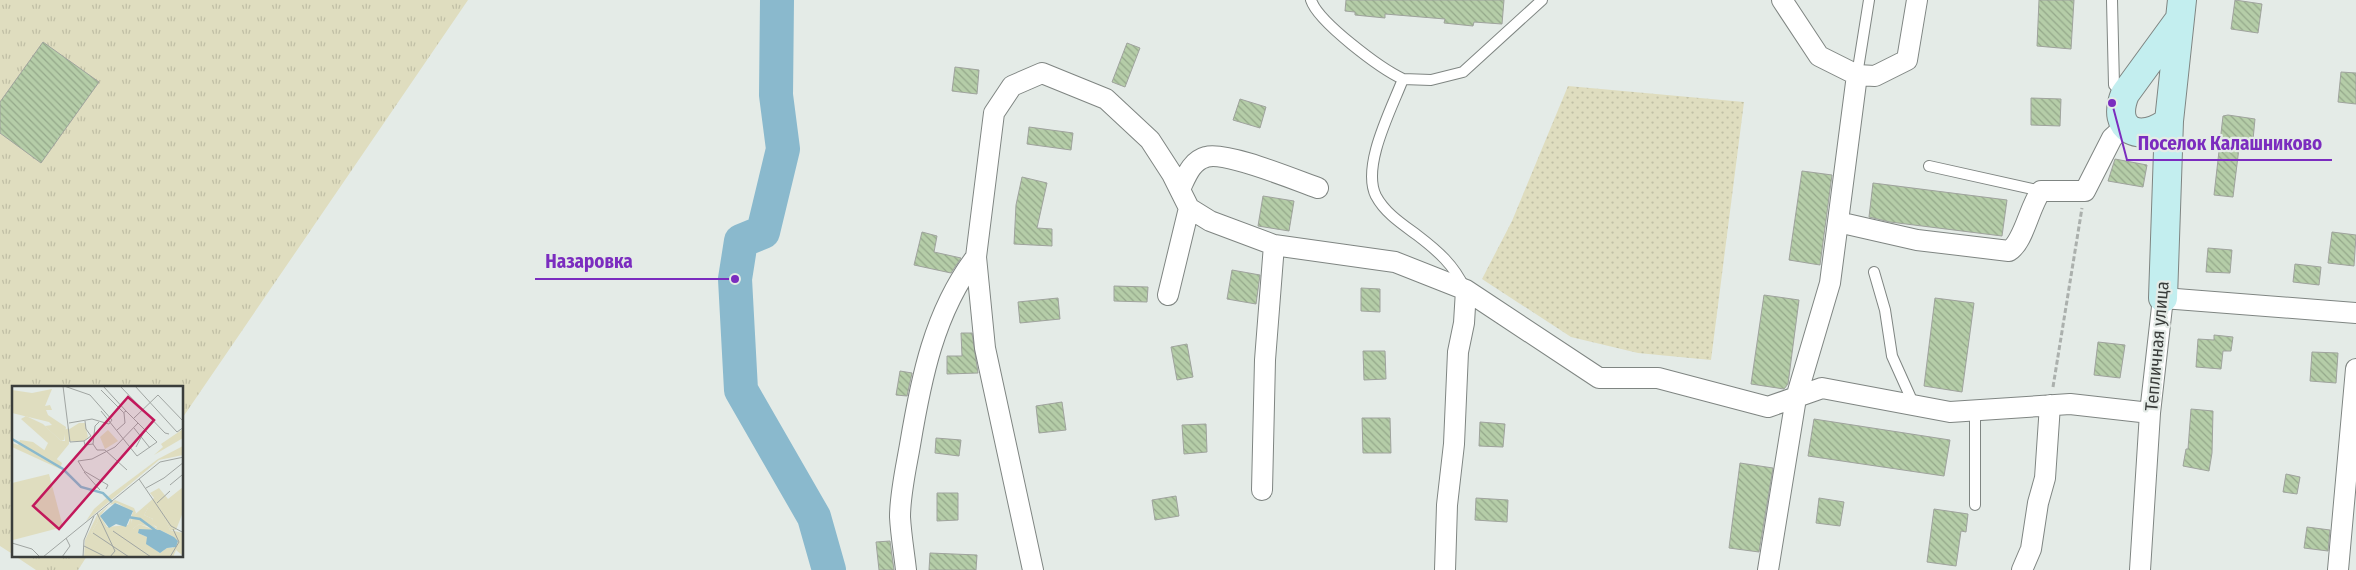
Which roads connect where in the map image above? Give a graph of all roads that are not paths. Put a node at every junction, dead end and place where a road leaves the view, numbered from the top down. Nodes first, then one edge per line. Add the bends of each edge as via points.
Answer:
1 (1311, 0) edge
2 (1542, 0) edge
3 (1782, 0) edge
4 (1869, 0) edge
5 (1917, 0) edge
6 (2112, 0) edge
7 (2181, 10) edge
8 (1857, 75) junction
9 (1403, 79) junction
10 (2125, 94) junction
11 (2169, 121) junction
12 (2125, 126) junction
13 (1929, 166) dead end
14 (1318, 188) dead end
15 (1180, 189) junction
16 (2041, 191) junction
17 (1189, 208) junction
18 (1838, 222) junction
19 (1274, 245) junction
20 (976, 257) junction
21 (1874, 272) dead end
22 (1466, 290) junction
23 (1168, 295) dead end
24 (2163, 298) junction
25 (2356, 312) edge
26 (2356, 369) edge
27 (1796, 398) junction
28 (2050, 405) junction
29 (1915, 406) junction
30 (1975, 410) junction
31 (2150, 413) junction
32 (1262, 490) dead end
33 (1974, 505) dead end
34 (2138, 568) edge
35 (906, 570) edge
36 (1033, 570) edge
37 (1445, 570) edge
38 (1768, 570) edge
39 (2022, 570) edge
40 (2338, 570) edge

1 - 9 lane via 1341,36 1386,71
2 - 9 lane via 1463,72 1431,80
3 - 8 street via 1819,56
4 - 8 lane
5 - 8 street via 1907,60 1876,76
6 - 10 lane via 2114,85
7 - 10 street, Тепличная улица
7 - 11 street, Тепличная улица
8 - 18 street
9 - 22 lane via 1377,146 1371,173 1376,195 1391,216 1438,251 1457,270
10 - 12 street, Тепличная улица via 2119,108
11 - 12 street via 2159,130 2146,134 2130,131
11 - 24 street, Тепличная улица
12 - 16 street via 2112,138 2085,191
13 - 16 lane
14 - 15 street via 1224,156 1205,157 1192,165
15 - 17 street
15 - 20 street via 1150,140 1106,99 1042,73 1012,86 994,113
16 - 18 street via 2017,242 2009,251 1916,240
17 - 19 street via 1210,220
17 - 23 street
18 - 27 street via 1830,283
19 - 22 street via 1395,262
19 - 32 street via 1265,360
20 - 35 street via 966,270 937,328 921,381 900,516
20 - 36 street via 985,348
21 - 29 lane via 1885,310 1892,356
22 - 27 street via 1599,378 1658,378 1768,407
22 - 37 street via 1458,352
24 - 25 street
24 - 31 street, Тепличная улица
26 - 40 street
27 - 29 street via 1822,388
27 - 38 street
28 - 30 street
28 - 31 street via 2070,404
28 - 39 street via 2045,478 2032,550
29 - 30 street via 1950,412
30 - 33 lane
31 - 34 street, Тепличная улица

